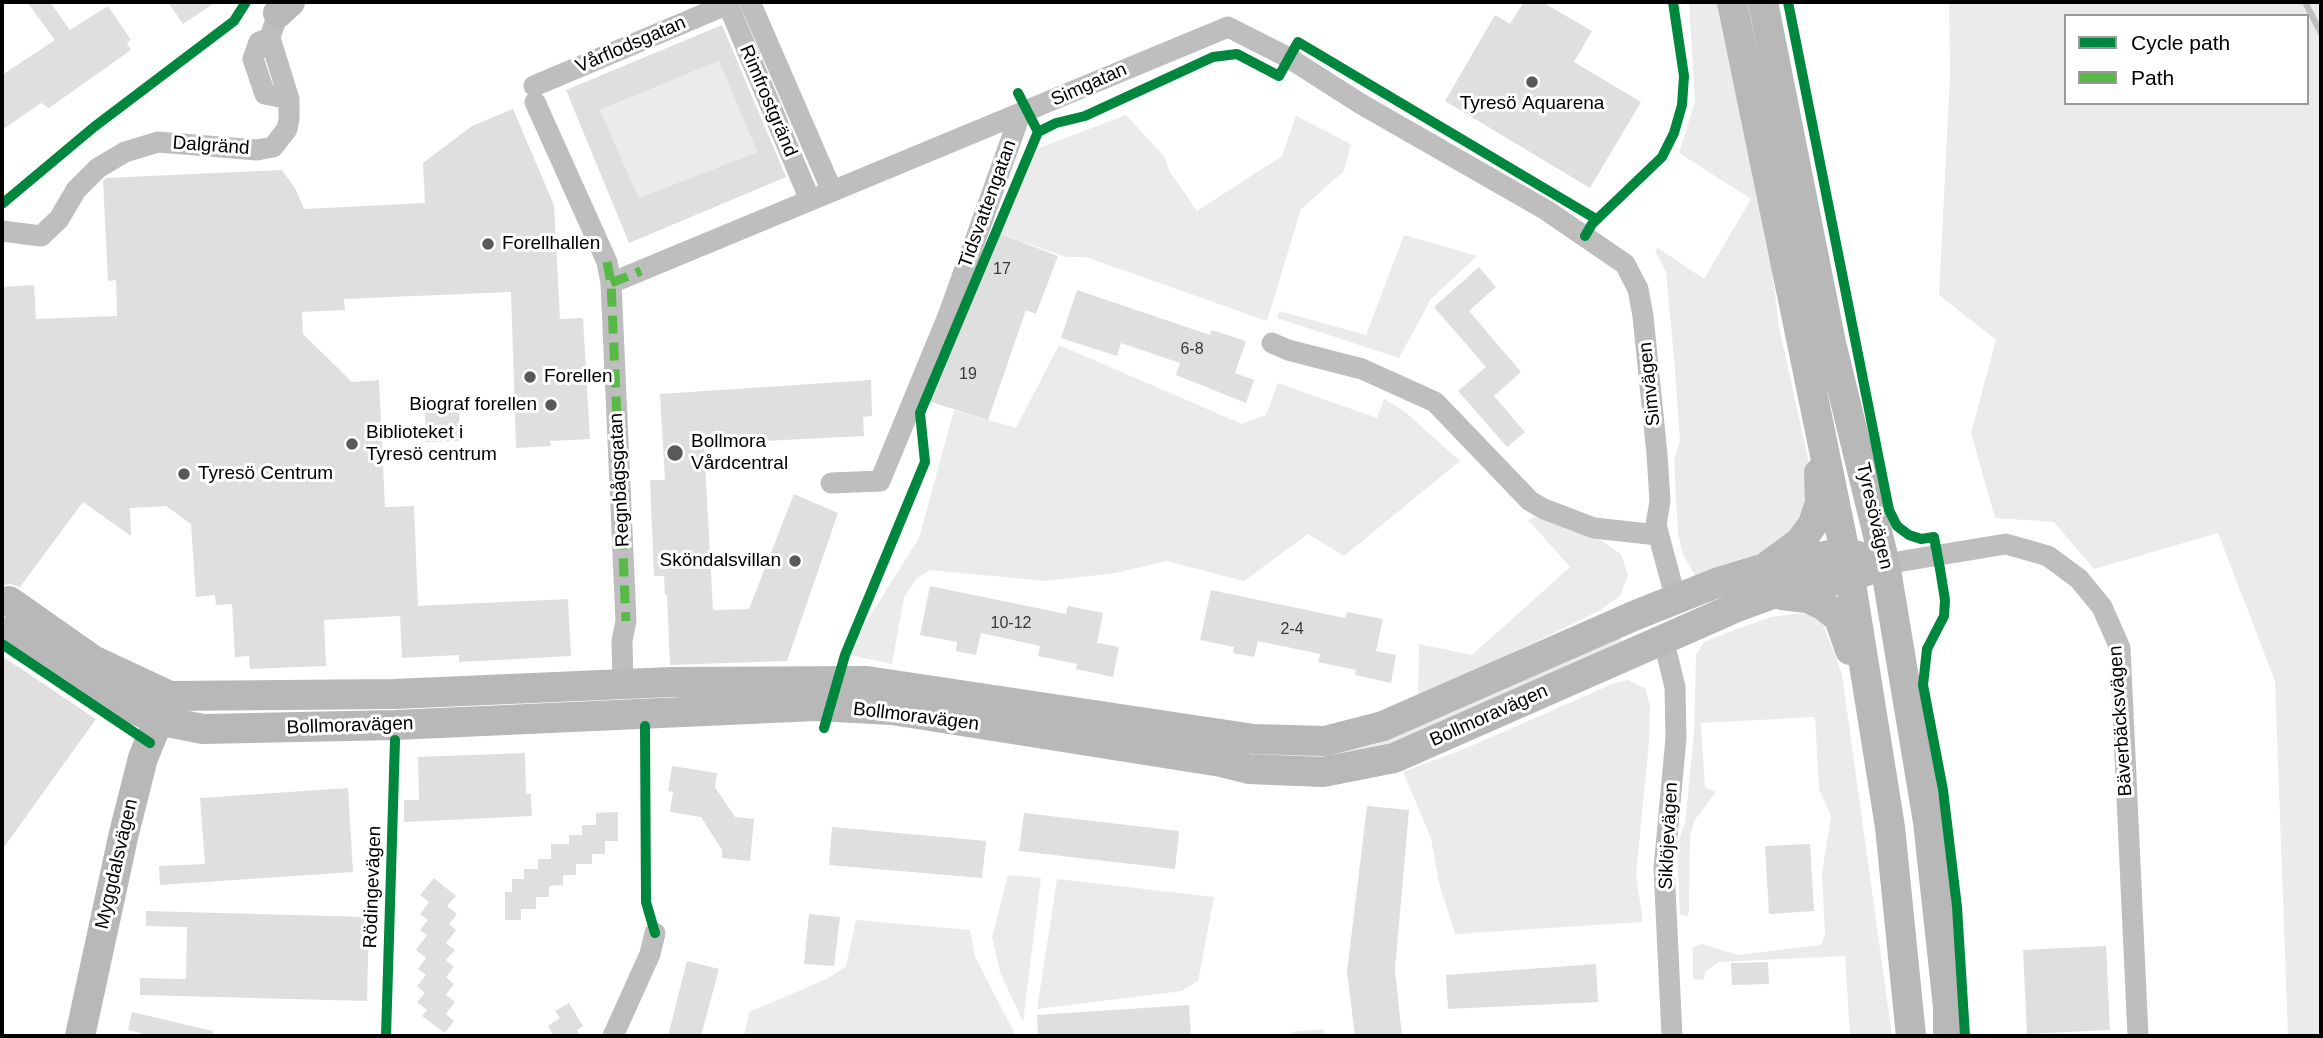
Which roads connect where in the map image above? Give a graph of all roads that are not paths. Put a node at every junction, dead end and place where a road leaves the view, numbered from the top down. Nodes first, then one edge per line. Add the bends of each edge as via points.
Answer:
1 (750, 2) edge
2 (1732, 2) edge
3 (1763, 2) edge
4 (727, 3) edge
5 (279, 18) edge
6 (535, 94) joint
7 (1020, 116) junction
8 (832, 191) junction
9 (810, 200) junction
10 (1546, 209) joint
11 (8, 232) edge
12 (611, 283) junction
13 (1272, 342) dead end
14 (1818, 427) junction
15 (831, 484) dead end
16 (1658, 535) junction
17 (1847, 564) junction
18 (1885, 564) junction
19 (1769, 581) junction
20 (1676, 600) junction
21 (9, 601) dead end
22 (2, 632) edge
23 (1663, 638) junction
24 (623, 684) junction
25 (1870, 707) junction
26 (163, 708) junction
27 (625, 715) junction
28 (1223, 732) junction
29 (1221, 762) junction
30 (655, 933) dead end
31 (80, 1036) edge
32 (613, 1036) edge
33 (1672, 1036) edge
34 (1911, 1036) edge
35 (1948, 1036) edge
36 (2138, 1036) edge

1 - 8 street, Rimfrostgränd
2 - 14 street, Tyresövägen
3 - 18 street, Tyresövägen via 1831,343
4 - 6 street, Vårflodsgatan
4 - 9 street, Rimfrostgränd
5 - 11 street, Dalgränd via 289,99 287,129 273,147 257,150 158,142 125,152 97,168 41,236
6 - 12 street, Regnbågsgatan via 607,262
7 - 8 street, Simgatan
7 - 10 street, Simgatan via 1228,27
7 - 15 street, Tidsvattengatan via 948,316 880,481
8 - 9 street, Simgatan
9 - 12 street, Simgatan
10 - 16 street, Simvägen via 1625,264 1638,289 1657,454
12 - 24 street, Regnbågsgatan via 626,621
13 - 16 street via 1288,351 1362,369 1435,402 1530,501 1544,509 1594,527
14 - 17 street, Tyresövägen
14 - 19 street, Bollmoravägen via 1819,503 1813,524
16 - 20 street, Simvägen
17 - 18 street
17 - 19 street, Bollmoravägen
17 - 25 street, Tyresövägen
18 - 35 street, Tyresövägen via 1928,822
18 - 36 street, Bäverbäcksvägen via 2006,544 2048,556 2079,579 2102,607 2120,648
19 - 20 street, Bollmoravägen
19 - 23 street, Bollmoravägen
19 - 25 street, Bollmoravägen via 1823,605 1839,618
20 - 23 street
20 - 28 street, Bollmoravägen via 1383,726 1325,741
21 - 26 street, Bollmoravägen
22 - 26 street, Bollmoravägen via 99,692
23 - 29 street, Bollmoravägen via 1394,758 1323,772 1249,769
23 - 33 street, Siklöjevägen via 1675,687 1676,738 1664,868
24 - 26 street, Bollmoravägen
24 - 27 street
24 - 28 street, Bollmoravägen via 867,681
25 - 34 street, Tyresövägen via 1890,827
26 - 27 street, Bollmoravägen via 203,729
26 - 31 street, Myggdalsvägen via 143,758 124,833
27 - 29 street, Bollmoravägen via 817,706 892,710
28 - 29 street
30 - 32 street

